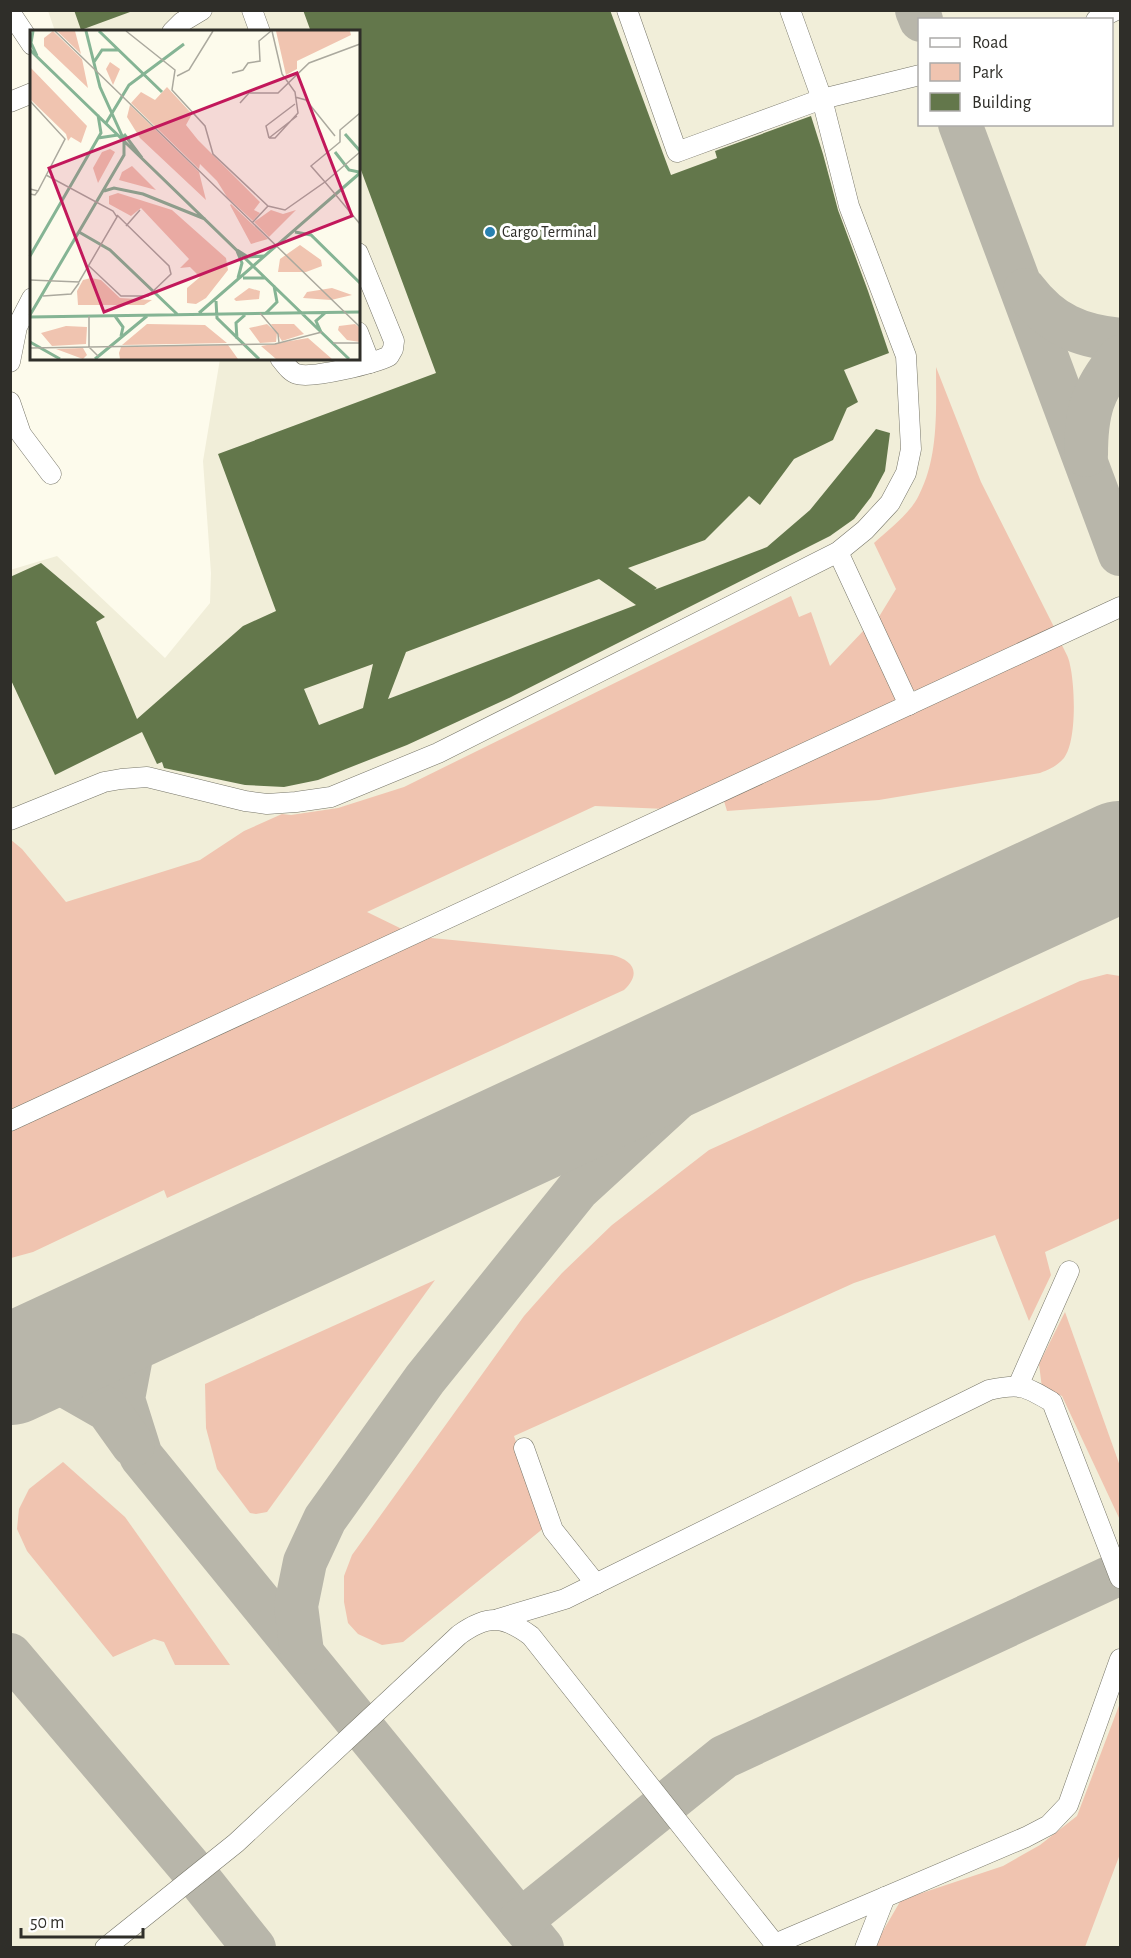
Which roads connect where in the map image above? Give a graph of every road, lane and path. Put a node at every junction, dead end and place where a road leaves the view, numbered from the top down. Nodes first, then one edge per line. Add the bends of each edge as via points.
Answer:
1 (202, 10) edge
2 (252, 10) edge
3 (627, 10) edge
4 (790, 10) edge
5 (1116, 10) edge
6 (10, 12) edge
7 (1100, 18) edge
8 (174, 30) edge
9 (259, 30) edge
10 (30, 42) edge
11 (918, 75) edge
12 (30, 94) edge
13 (822, 99) junction
14 (10, 102) edge
15 (360, 258) edge
16 (30, 302) edge
17 (360, 337) edge
18 (282, 360) edge
19 (10, 362) edge
20 (370, 363) junction
21 (10, 402) edge
22 (51, 474) dead end
23 (838, 552) junction
24 (1120, 607) edge
25 (909, 705) junction
26 (10, 820) edge
27 (10, 1121) edge
28 (1069, 1271) dead end
29 (1018, 1386) junction
30 (524, 1448) dead end
31 (1120, 1578) edge
32 (596, 1584) junction
33 (495, 1619) junction
34 (1120, 1659) edge
35 (885, 1897) junction
36 (776, 1946) edge
37 (105, 1947) edge
38 (865, 1947) edge

1 - 8 street
2 - 9 street
3 - 13 street via 677,152
4 - 13 street
5 - 7 street
6 - 10 street
11 - 13 street
12 - 14 street
13 - 23 street via 849,206 906,356 911,449 906,473 890,502
15 - 20 street via 394,341 389,356
16 - 19 street via 17,327
17 - 20 street
18 - 20 street via 297,374 304,375
21 - 22 street via 21,434
23 - 25 street
23 - 26 street via 438,753 331,796 267,804 147,777 122,778
24 - 25 street
25 - 27 street
28 - 29 street
29 - 31 street via 1052,1402
29 - 32 street via 989,1390
30 - 32 street via 553,1530
32 - 33 street via 566,1599
33 - 36 street via 515,1624 531,1636
33 - 37 street via 475,1623 459,1635 236,1843
34 - 35 street via 1068,1805 1049,1825
35 - 36 street
35 - 38 street

